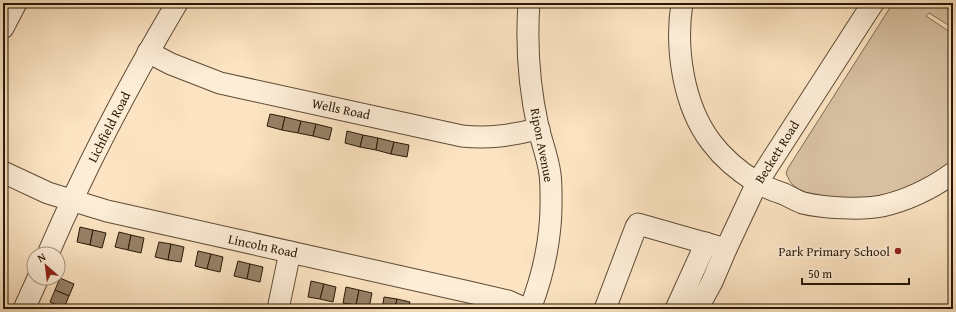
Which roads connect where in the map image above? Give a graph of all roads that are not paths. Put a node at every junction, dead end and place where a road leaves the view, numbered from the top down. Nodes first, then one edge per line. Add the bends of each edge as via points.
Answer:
1 (16, 3) edge
2 (177, 3) edge
3 (529, 3) edge
4 (682, 3) edge
5 (873, 3) edge
6 (3, 28) edge
7 (148, 52) junction
8 (539, 129) junction
9 (3, 172) edge
10 (953, 173) edge
11 (757, 183) junction
12 (71, 201) junction
13 (706, 243) junction
14 (51, 246) edge
15 (726, 249) junction
16 (290, 252) junction
17 (34, 286) edge
18 (467, 300) edge
19 (24, 309) edge
20 (278, 309) edge
21 (526, 309) edge
22 (530, 309) edge
23 (605, 309) edge
24 (676, 309) edge
25 (697, 309) edge

1 - 6 street
2 - 7 street, Lichfield Road
3 - 8 street, Ripon Avenue via 528,64
4 - 11 street via 681,62 685,87 696,117 711,142 730,163
5 - 11 street, Beckett Road
7 - 8 street, Wells Road via 220,83 462,136 503,137
7 - 12 street, Lichfield Road
8 - 22 street, Ripon Avenue via 550,175 551,206 549,242 538,289
9 - 12 street, Lincoln Road
10 - 11 street via 936,186 915,196 881,206 854,208 803,203
11 - 15 street, Beckett Road
12 - 14 street, Lichfield Road
12 - 16 street, Lincoln Road via 107,212
13 - 15 street
13 - 23 street via 638,224
13 - 24 street
15 - 25 street, Beckett Road
16 - 18 street, Lincoln Road
16 - 20 street
17 - 19 street
18 - 21 street, Lincoln Road via 508,301

